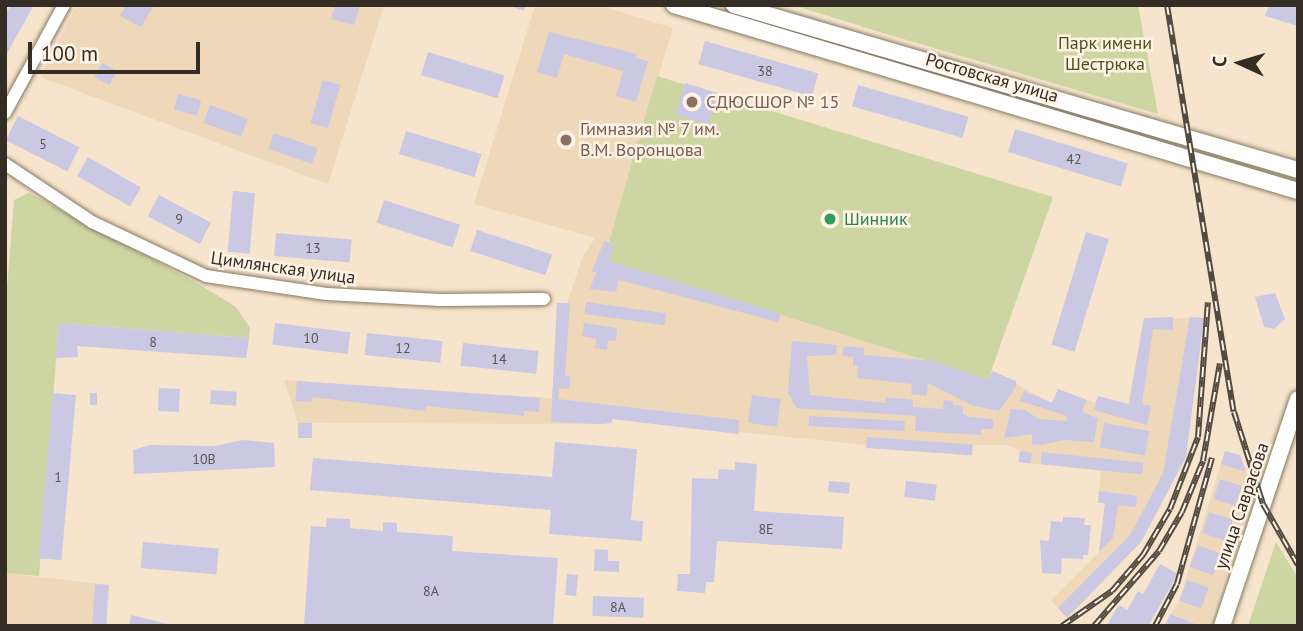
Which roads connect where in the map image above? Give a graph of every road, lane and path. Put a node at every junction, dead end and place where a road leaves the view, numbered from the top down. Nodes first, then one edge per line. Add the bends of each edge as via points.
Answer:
1 (64, 5) edge
2 (674, 5) edge
3 (734, 5) edge
4 (5, 113) edge
5 (5, 164) edge
6 (1298, 170) edge
7 (1298, 191) edge
8 (544, 299) dead end
9 (1298, 399) edge
10 (1222, 626) edge

1 - 4 street
2 - 7 street, Ростовская улица
3 - 6 street, Ростовская улица
5 - 8 street, Цимлянская улица via 92,222 206,276 327,294
9 - 10 street, улица Саврасова

